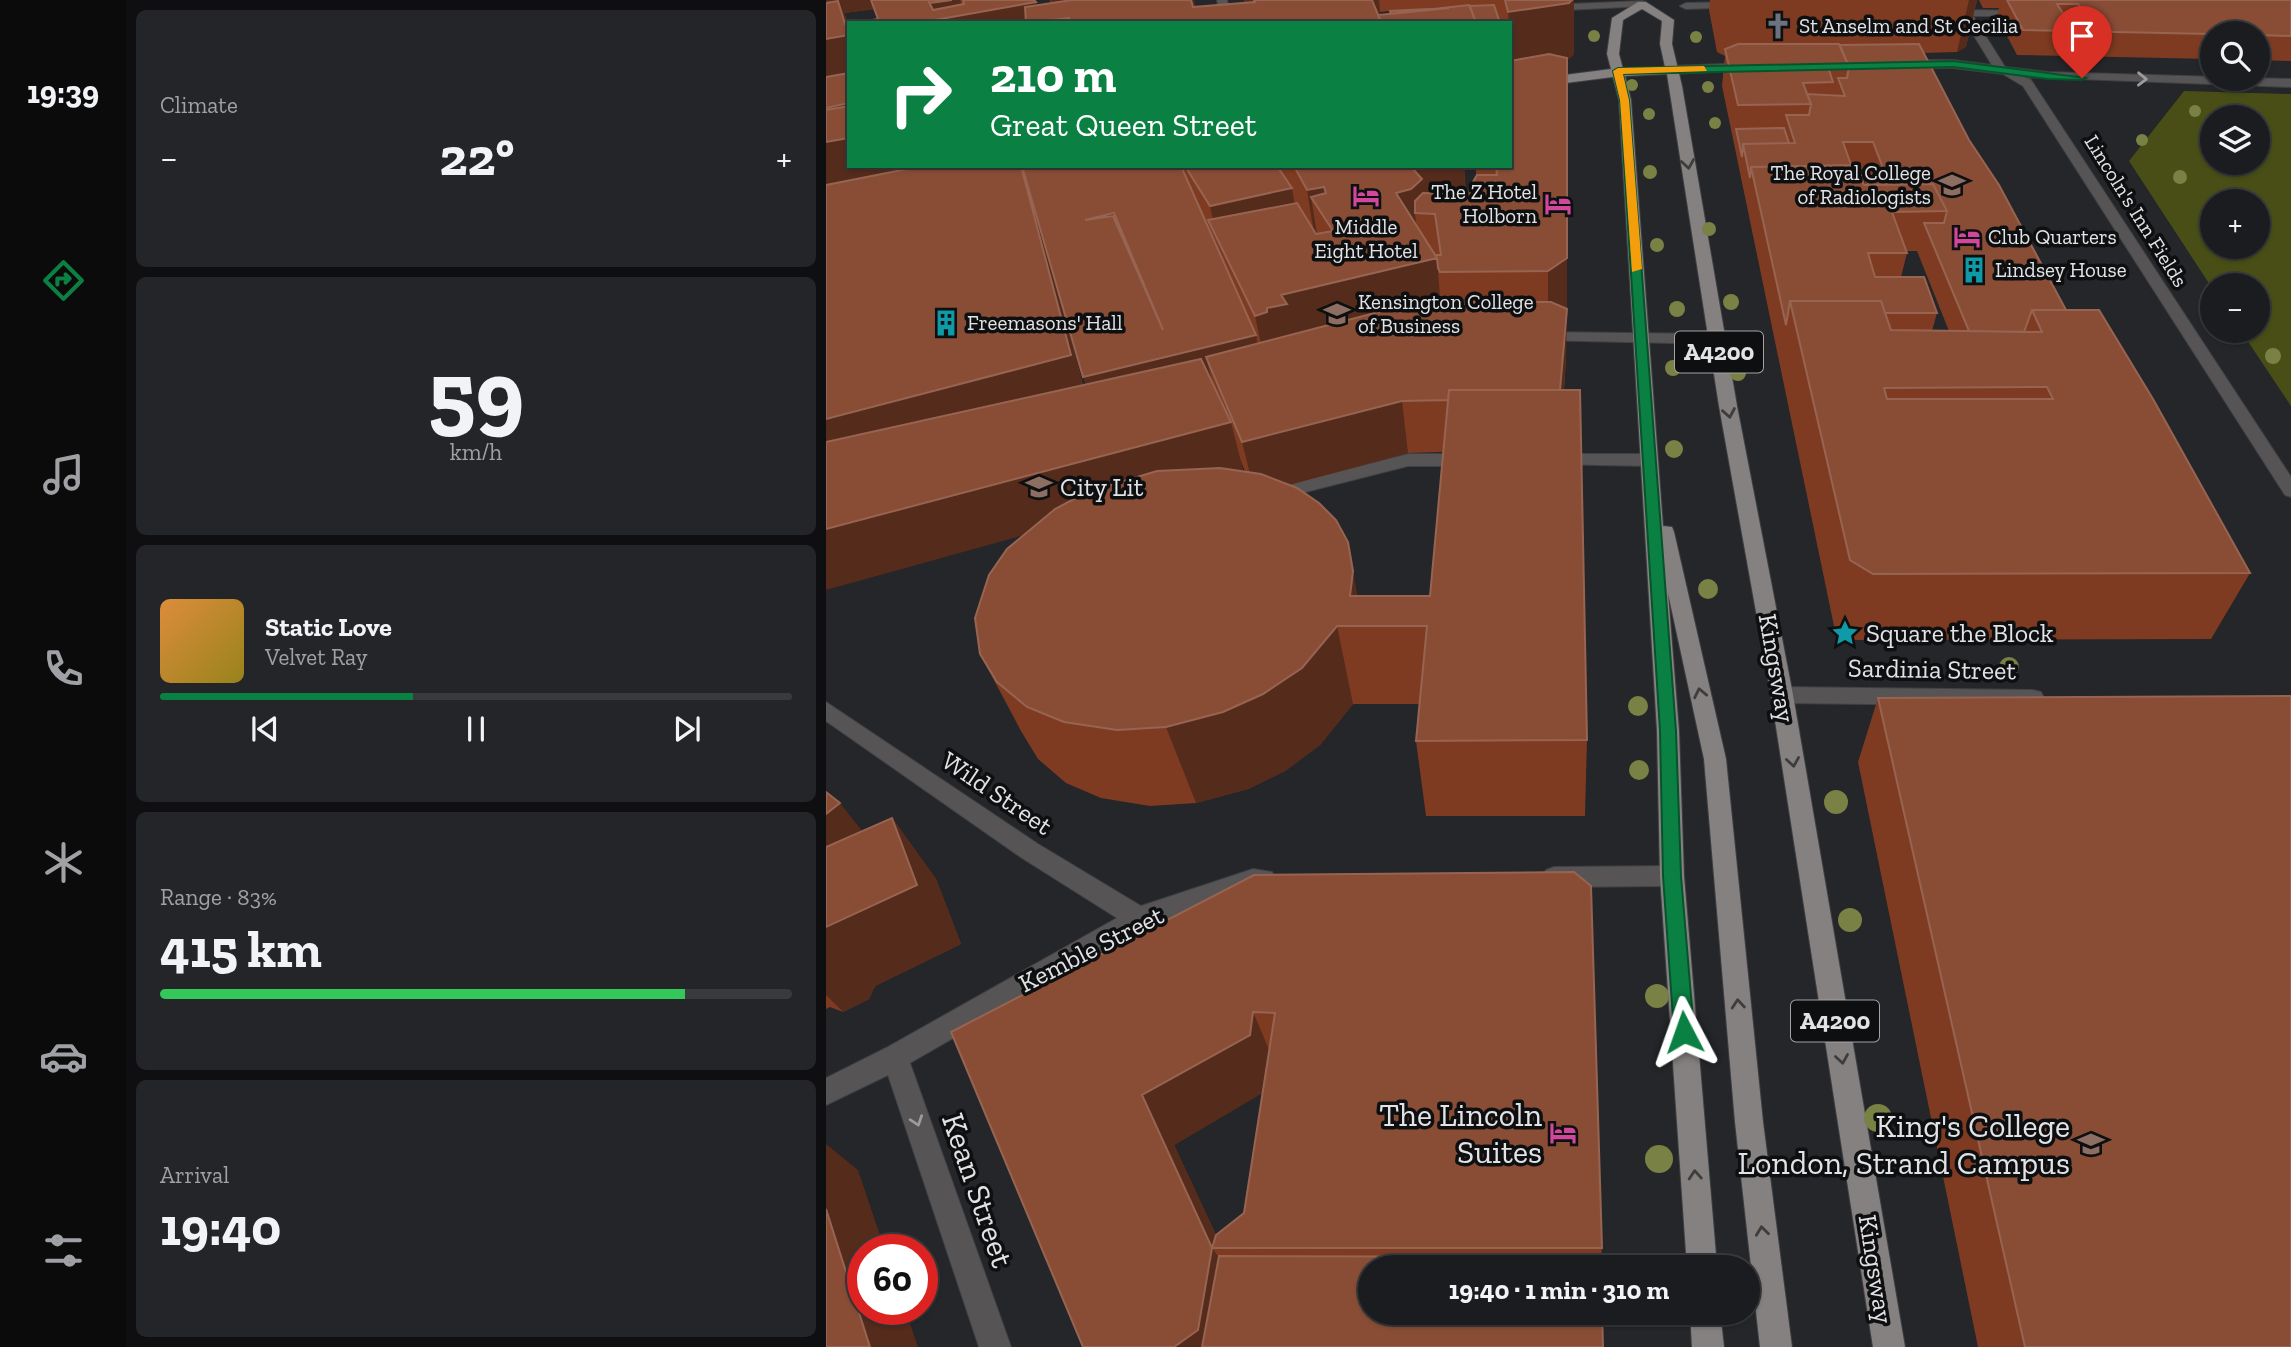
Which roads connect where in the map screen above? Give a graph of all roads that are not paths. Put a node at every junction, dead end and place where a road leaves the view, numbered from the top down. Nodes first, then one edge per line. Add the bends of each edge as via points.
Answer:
1 (1222, 0) edge
2 (1957, 0) edge
3 (1642, 2) edge
4 (1686, 5) dead end
5 (1753, 5) dead end
6 (1527, 9) edge
7 (1966, 13) junction
8 (2042, 13) edge
9 (1227, 21) edge
10 (1889, 64) edge
11 (1763, 67) edge
12 (2000, 69) junction
13 (1670, 70) junction
14 (1618, 71) junction
15 (2291, 83) edge
16 (1512, 86) edge
17 (1530, 337) edge
18 (1642, 338) junction
19 (1717, 339) junction
20 (1488, 460) edge
21 (1528, 460) edge
22 (1649, 460) junction
23 (2291, 491) edge
24 (1248, 501) edge
25 (1782, 695) junction
26 (2054, 698) edge
27 (826, 710) edge
28 (1672, 876) junction
29 (1529, 877) edge
30 (1281, 879) edge
31 (1139, 918) junction
32 (895, 1057) junction
33 (826, 1092) edge
34 (1701, 1255) edge
35 (1706, 1325) edge
36 (995, 1347) edge
37 (1708, 1347) edge
38 (1776, 1347) edge
39 (1889, 1347) edge

1 - 9 street
2 - 7 street
3 - 6 street
3 - 13 main road, Kingsway / A4200 via 1668,20
3 - 14 main road, A4200 via 1618,18 1613,54
4 - 5 street
7 - 8 street
7 - 12 street
10 - 12 street
11 - 13 street
12 -> 15 street via 2048,76
12 - 23 street, Lincoln's Inn Fields via 2030,87
13 - 14 main road
13 -> 19 main road, Kingsway / A4200
14 - 16 main road
14 - 18 main road, A4200 via 1625,100
17 - 18 street
18 - 19 street
18 - 22 main road, A4200
19 -> 25 main road, Kingsway / A4200
20 - 24 street via 1408,460
21 - 22 street
22 - 28 main road, A4200 via 1668,731
38 -> 22 main road, A4200 via 1749,1122 1715,759
25 - 26 street, Sardinia Street
25 -> 39 main road, Kingsway / A4200
27 - 31 street, Wild Street via 1030,851
28 - 29 street
34 -> 28 main road, A4200
30 - 31 street, Kemble Street via 1254,879
31 - 32 street, Kemble Street
32 - 33 street, Kemble Street
32 -> 36 street, Kean Street
35 - 37 main road

